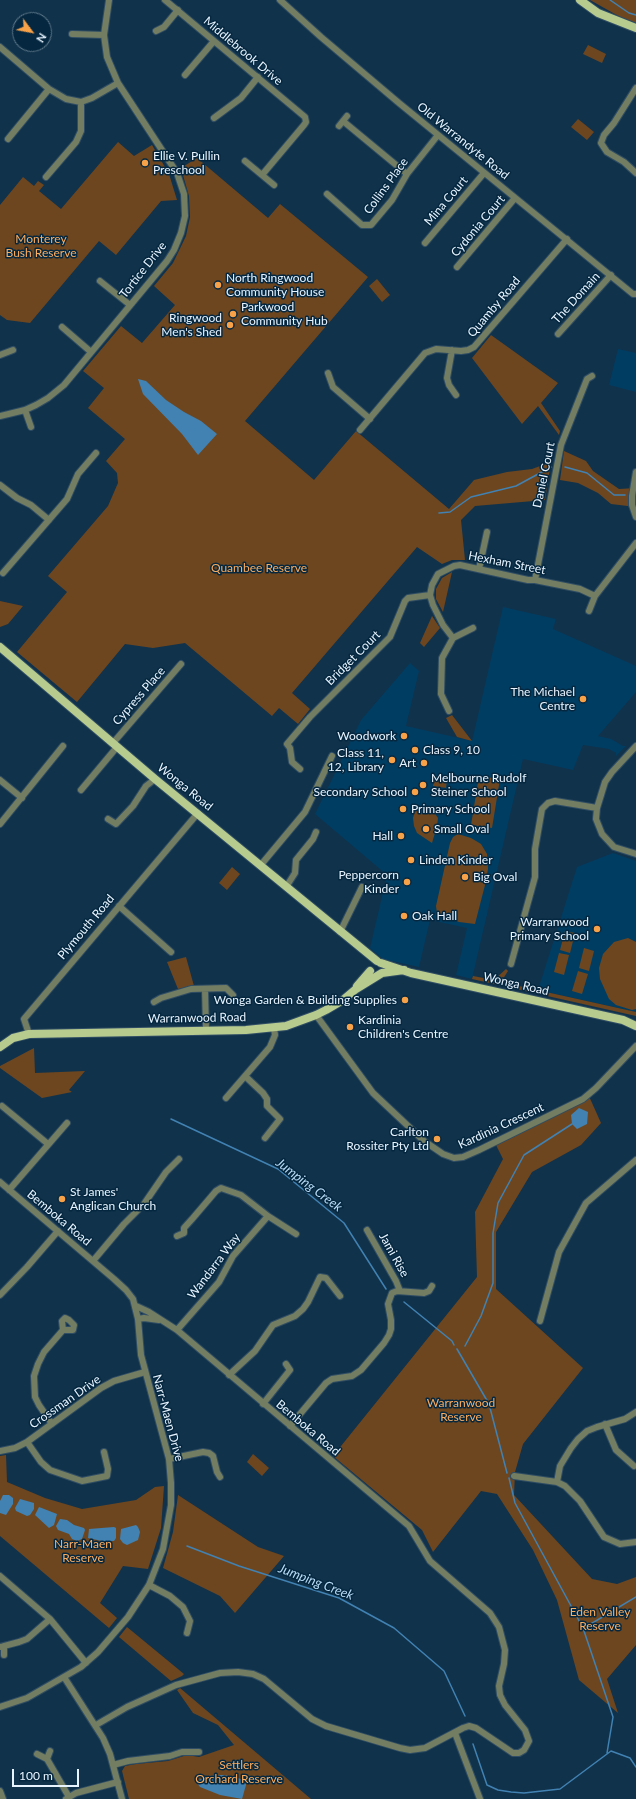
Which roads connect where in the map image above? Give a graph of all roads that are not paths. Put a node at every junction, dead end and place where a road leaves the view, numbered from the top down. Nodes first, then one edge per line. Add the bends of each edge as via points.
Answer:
1 (109, 0) edge
2 (165, 0) edge
3 (280, 0) edge
4 (580, 0) edge
5 (178, 10) junction
6 (636, 28) edge
7 (156, 31) dead end
8 (72, 34) dead end
9 (104, 35) junction
10 (214, 41) junction
11 (1, 49) edge
12 (185, 75) dead end
13 (258, 77) junction
14 (118, 82) junction
15 (636, 88) edge
16 (50, 89) junction
17 (81, 102) junction
18 (214, 118) dead end
19 (343, 121) dead end
20 (438, 135) junction
21 (8, 139) dead end
22 (245, 161) dead end
23 (484, 173) junction
24 (636, 173) edge
25 (407, 174) junction
26 (262, 175) junction
27 (46, 177) dead end
28 (274, 185) dead end
29 (327, 194) dead end
30 (515, 198) junction
31 (567, 239) junction
32 (425, 242) dead end
33 (457, 267) dead end
34 (610, 275) junction
35 (100, 281) dead end
36 (636, 294) edge
37 (130, 305) junction
38 (62, 327) dead end
39 (558, 334) dead end
40 (13, 350) dead end
41 (452, 350) junction
42 (91, 352) junction
43 (0, 355) edge
44 (328, 372) dead end
45 (587, 377) dead end
46 (456, 395) dead end
47 (25, 410) junction
48 (0, 416) edge
49 (370, 419) junction
50 (31, 427) dead end
51 (360, 430) dead end
52 (96, 453) dead end
53 (636, 472) edge
54 (0, 485) edge
55 (636, 517) edge
56 (49, 520) junction
57 (488, 532) dead end
58 (636, 543) edge
59 (479, 569) junction
60 (3, 573) dead end
61 (535, 580) junction
62 (430, 595) junction
63 (595, 596) junction
64 (589, 611) dead end
65 (473, 628) dead end
66 (453, 638) junction
67 (0, 647) edge
68 (182, 664) dead end
69 (449, 711) dead end
70 (115, 745) junction
71 (63, 746) dead end
72 (636, 746) edge
73 (332, 756) dead end
74 (300, 769) dead end
75 (155, 779) junction
76 (0, 780) edge
77 (81, 790) dead end
78 (22, 798) junction
79 (597, 808) junction
80 (198, 813) junction
81 (108, 819) dead end
82 (0, 824) edge
83 (316, 832) dead end
84 (636, 854) edge
85 (260, 866) junction
86 (286, 887) junction
87 (362, 887) dead end
88 (119, 906) junction
89 (340, 932) junction
90 (171, 952) dead end
91 (512, 964) dead end
92 (377, 968) junction
93 (205, 989) junction
94 (234, 995) dead end
95 (154, 1002) dead end
96 (316, 1015) junction
97 (623, 1020) junction
98 (636, 1020) edge
99 (636, 1026) edge
100 (274, 1028) junction
101 (206, 1030) junction
102 (29, 1034) junction
103 (636, 1046) edge
104 (0, 1047) edge
105 (244, 1076) junction
106 (226, 1098) dead end
107 (2, 1106) dead end
108 (67, 1123) dead end
109 (265, 1138) dead end
110 (48, 1144) junction
111 (179, 1160) dead end
112 (636, 1160) edge
113 (0, 1182) edge
114 (9, 1190) junction
115 (268, 1216) junction
116 (367, 1230) dead end
117 (58, 1231) junction
118 (296, 1234) dead end
119 (177, 1236) dead end
120 (93, 1261) junction
121 (432, 1286) dead end
122 (400, 1291) junction
123 (0, 1295) edge
124 (340, 1296) dead end
125 (136, 1306) junction
126 (138, 1319) junction
127 (162, 1320) junction
128 (540, 1320) dead end
129 (63, 1330) dead end
130 (177, 1330) junction
131 (286, 1364) dead end
132 (145, 1372) junction
133 (229, 1375) junction
134 (263, 1404) junction
135 (636, 1412) edge
136 (52, 1424) junction
137 (605, 1424) junction
138 (290, 1426) junction
139 (27, 1442) junction
140 (0, 1451) edge
141 (104, 1452) dead end
142 (169, 1458) junction
143 (634, 1466) dead end
144 (514, 1476) dead end
145 (220, 1477) dead end
146 (557, 1482) junction
147 (636, 1542) edge
148 (0, 1576) edge
149 (149, 1584) junction
150 (50, 1619) junction
151 (187, 1633) dead end
152 (2, 1647) edge
153 (4, 1655) dead end
154 (86, 1663) junction
155 (64, 1677) junction
156 (0, 1707) edge
157 (96, 1725) junction
158 (455, 1732) junction
159 (50, 1751) dead end
160 (199, 1752) dead end
161 (37, 1754) dead end
162 (47, 1759) junction
163 (113, 1765) junction
164 (118, 1782) junction
165 (0, 1792) edge
166 (68, 1798) edge
167 (3, 1799) edge
168 (122, 1799) edge
169 (480, 1799) edge

1 - 9 street, Tortice Drive
2 - 5 street, Middlebrook Drive
3 - 20 street, Old Warrandyte Road
4 - 6 main road via 598,13
5 - 7 street via 164,27
5 - 10 street, Middlebrook Drive
8 - 9 street
9 - 14 street, Tortice Drive via 106,57
10 - 12 street
10 - 13 street, Middlebrook Drive
11 - 16 street
13 - 18 street via 240,98
13 - 26 street, Middlebrook Drive via 306,119 304,125
14 - 17 street
14 - 37 street, Tortice Drive via 177,173 184,201 184,222 174,250
15 - 24 street via 601,143 607,152
16 - 17 street via 66,99
16 - 21 street
17 - 27 street via 81,131 76,142
19 - 25 street
20 - 23 street, Old Warrandyte Road
20 - 25 street, Collins Place
22 - 26 street
23 - 30 street, Old Warrandyte Road
23 - 32 street, Mina Court
25 - 29 street, Collins Place via 392,200 371,225 362,225
26 - 28 street
30 - 31 street, Old Warrandyte Road
30 - 33 street, Cydonia Court
31 - 34 street, Old Warrandyte Road
31 - 41 street, Quamby Road via 474,347 468,350
34 - 36 street, Old Warrandyte Road
34 - 39 street, The Domain
35 - 37 street
37 - 42 street, Tortice Drive
38 - 42 street
40 - 43 street
41 - 46 street via 447,378
41 - 49 street, Quamby Road via 436,349 425,353
42 - 47 street, Tortice Drive via 56,392
44 - 49 street via 333,387
45 - 61 street, Daniel Court via 561,445
47 - 48 street, Tortice Drive
47 - 50 street
49 - 51 street, Quamby Road
52 - 56 street via 78,474 67,499
53 - 55 street via 632,496
54 - 56 street
56 - 60 street
57 - 59 street
58 - 63 street
59 - 61 street, Hexham Street
59 - 62 street, Hexham Street via 460,565 447,568 435,579
61 - 63 street, Hexham Street via 580,589
62 - 66 street via 443,625
62 - 74 street, Bridget Court via 408,598 404,601 390,636 315,711 287,744 292,762
63 - 64 street
65 - 66 street
66 - 69 street via 442,658 441,694
67 - 70 main road, Wonga Road
68 - 70 street, Cypress Place
70 - 75 main road, Wonga Road
70 - 77 street, Cypress Place
71 - 78 street
72 - 79 street via 608,777
73 - 85 street via 305,812
75 - 80 main road, Wonga Road
75 - 81 street via 146,786 133,806 116,824
76 - 78 street
78 - 82 street
79 - 84 street via 596,819 607,840 614,847
79 - 91 street via 555,801 542,809 535,849 535,877
80 - 85 main road, Wonga Road
80 - 88 street, Plymouth Road
83 - 86 street via 296,860 295,873
85 - 86 main road, Wonga Road
86 - 89 main road, Wonga Road
87 - 89 street
88 - 90 street
88 - 102 street, Plymouth Road via 24,1020
89 - 92 main road, Wonga Road
92 - 96 main road, Warranwood Road via 340,1002
92 - 97 main road, Wonga Road via 404,970
93 - 94 street via 226,988
93 - 95 street via 181,992
93 - 101 street
96 - 100 main road, Warranwood Road
96 - 103 street, Kardinia Crescent via 373,1094 424,1141 454,1158 463,1158 583,1098
97 - 98 main road, Wonga Road
97 - 99 main road, Wonga Road
100 - 101 main road, Warranwood Road
100 - 105 street via 270,1047
101 - 102 main road, Warranwood Road
102 - 104 main road via 13,1038
105 - 106 street
105 - 109 street via 263,1093 267,1099 267,1106 280,1119
107 - 110 street
108 - 110 street
110 - 114 street
111 - 120 street via 166,1172 144,1204
112 - 128 street via 586,1203 559,1252
113 - 114 street, Bemboka Road
114 - 117 street, Bemboka Road
115 - 118 street
115 - 119 street via 241,1195 221,1188 184,1228 184,1233
115 - 130 street, Wandarra Way via 233,1256 219,1282
116 - 122 street, Jami Rise
117 - 120 street, Bemboka Road
117 - 123 street
120 - 125 street, Bemboka Road via 126,1290
121 - 122 street via 424,1293
122 - 138 street via 392,1293 388,1298 391,1329 384,1343 361,1370 352,1376 332,1379 326,1383
124 - 133 street via 326,1278 320,1277 303,1308 295,1316 273,1325 255,1351
125 - 126 street, Bemboka Road
125 - 127 street, Bemboka Road
126 - 127 street, Bemboka Road
126 - 132 street, Narr-Maen Drive via 139,1344
127 - 130 street, Bemboka Road
129 - 136 street via 44,1352 34,1376 39,1405
130 - 133 street, Bemboka Road
131 - 134 street via 290,1370
132 - 136 street, Crossman Drive via 114,1381 101,1388
132 - 142 street, Narr-Maen Drive
133 - 134 street, Bemboka Road
134 - 138 street, Bemboka Road
135 - 137 street via 625,1419
136 - 139 street, Crossman Drive
137 - 143 street via 616,1450
137 - 146 street via 588,1431 570,1448 560,1466
138 - 158 street, Bemboka Road via 409,1526 430,1561 483,1606 499,1627 505,1650 500,1695 525,1730 529,1741 524,1750 515,1753 472,1726
139 - 140 street, Crossman Drive
139 - 141 street via 50,1470 82,1481 107,1476
142 - 145 street via 208,1453 213,1456
142 - 149 street, Narr-Maen Drive via 169,1521 163,1549
144 - 146 street
146 - 147 street via 571,1491 604,1537 620,1544
148 - 150 street
149 - 151 street via 170,1596 182,1607 190,1621
149 - 154 street, Narr-Maen Drive via 128,1617
150 - 152 street via 27,1639
150 - 154 street
152 - 153 street
154 - 155 street, Narr-Maen Drive
155 - 156 street, Narr-Maen Drive via 27,1698
155 - 157 street
157 - 158 street via 127,1707 176,1685 238,1672 264,1679 312,1719 376,1742 416,1750
157 - 163 street
158 - 169 street
159 - 162 street
160 - 163 street via 128,1760
161 - 162 street
162 - 166 street
163 - 164 street
164 - 166 street
164 - 168 street
165 - 167 street

